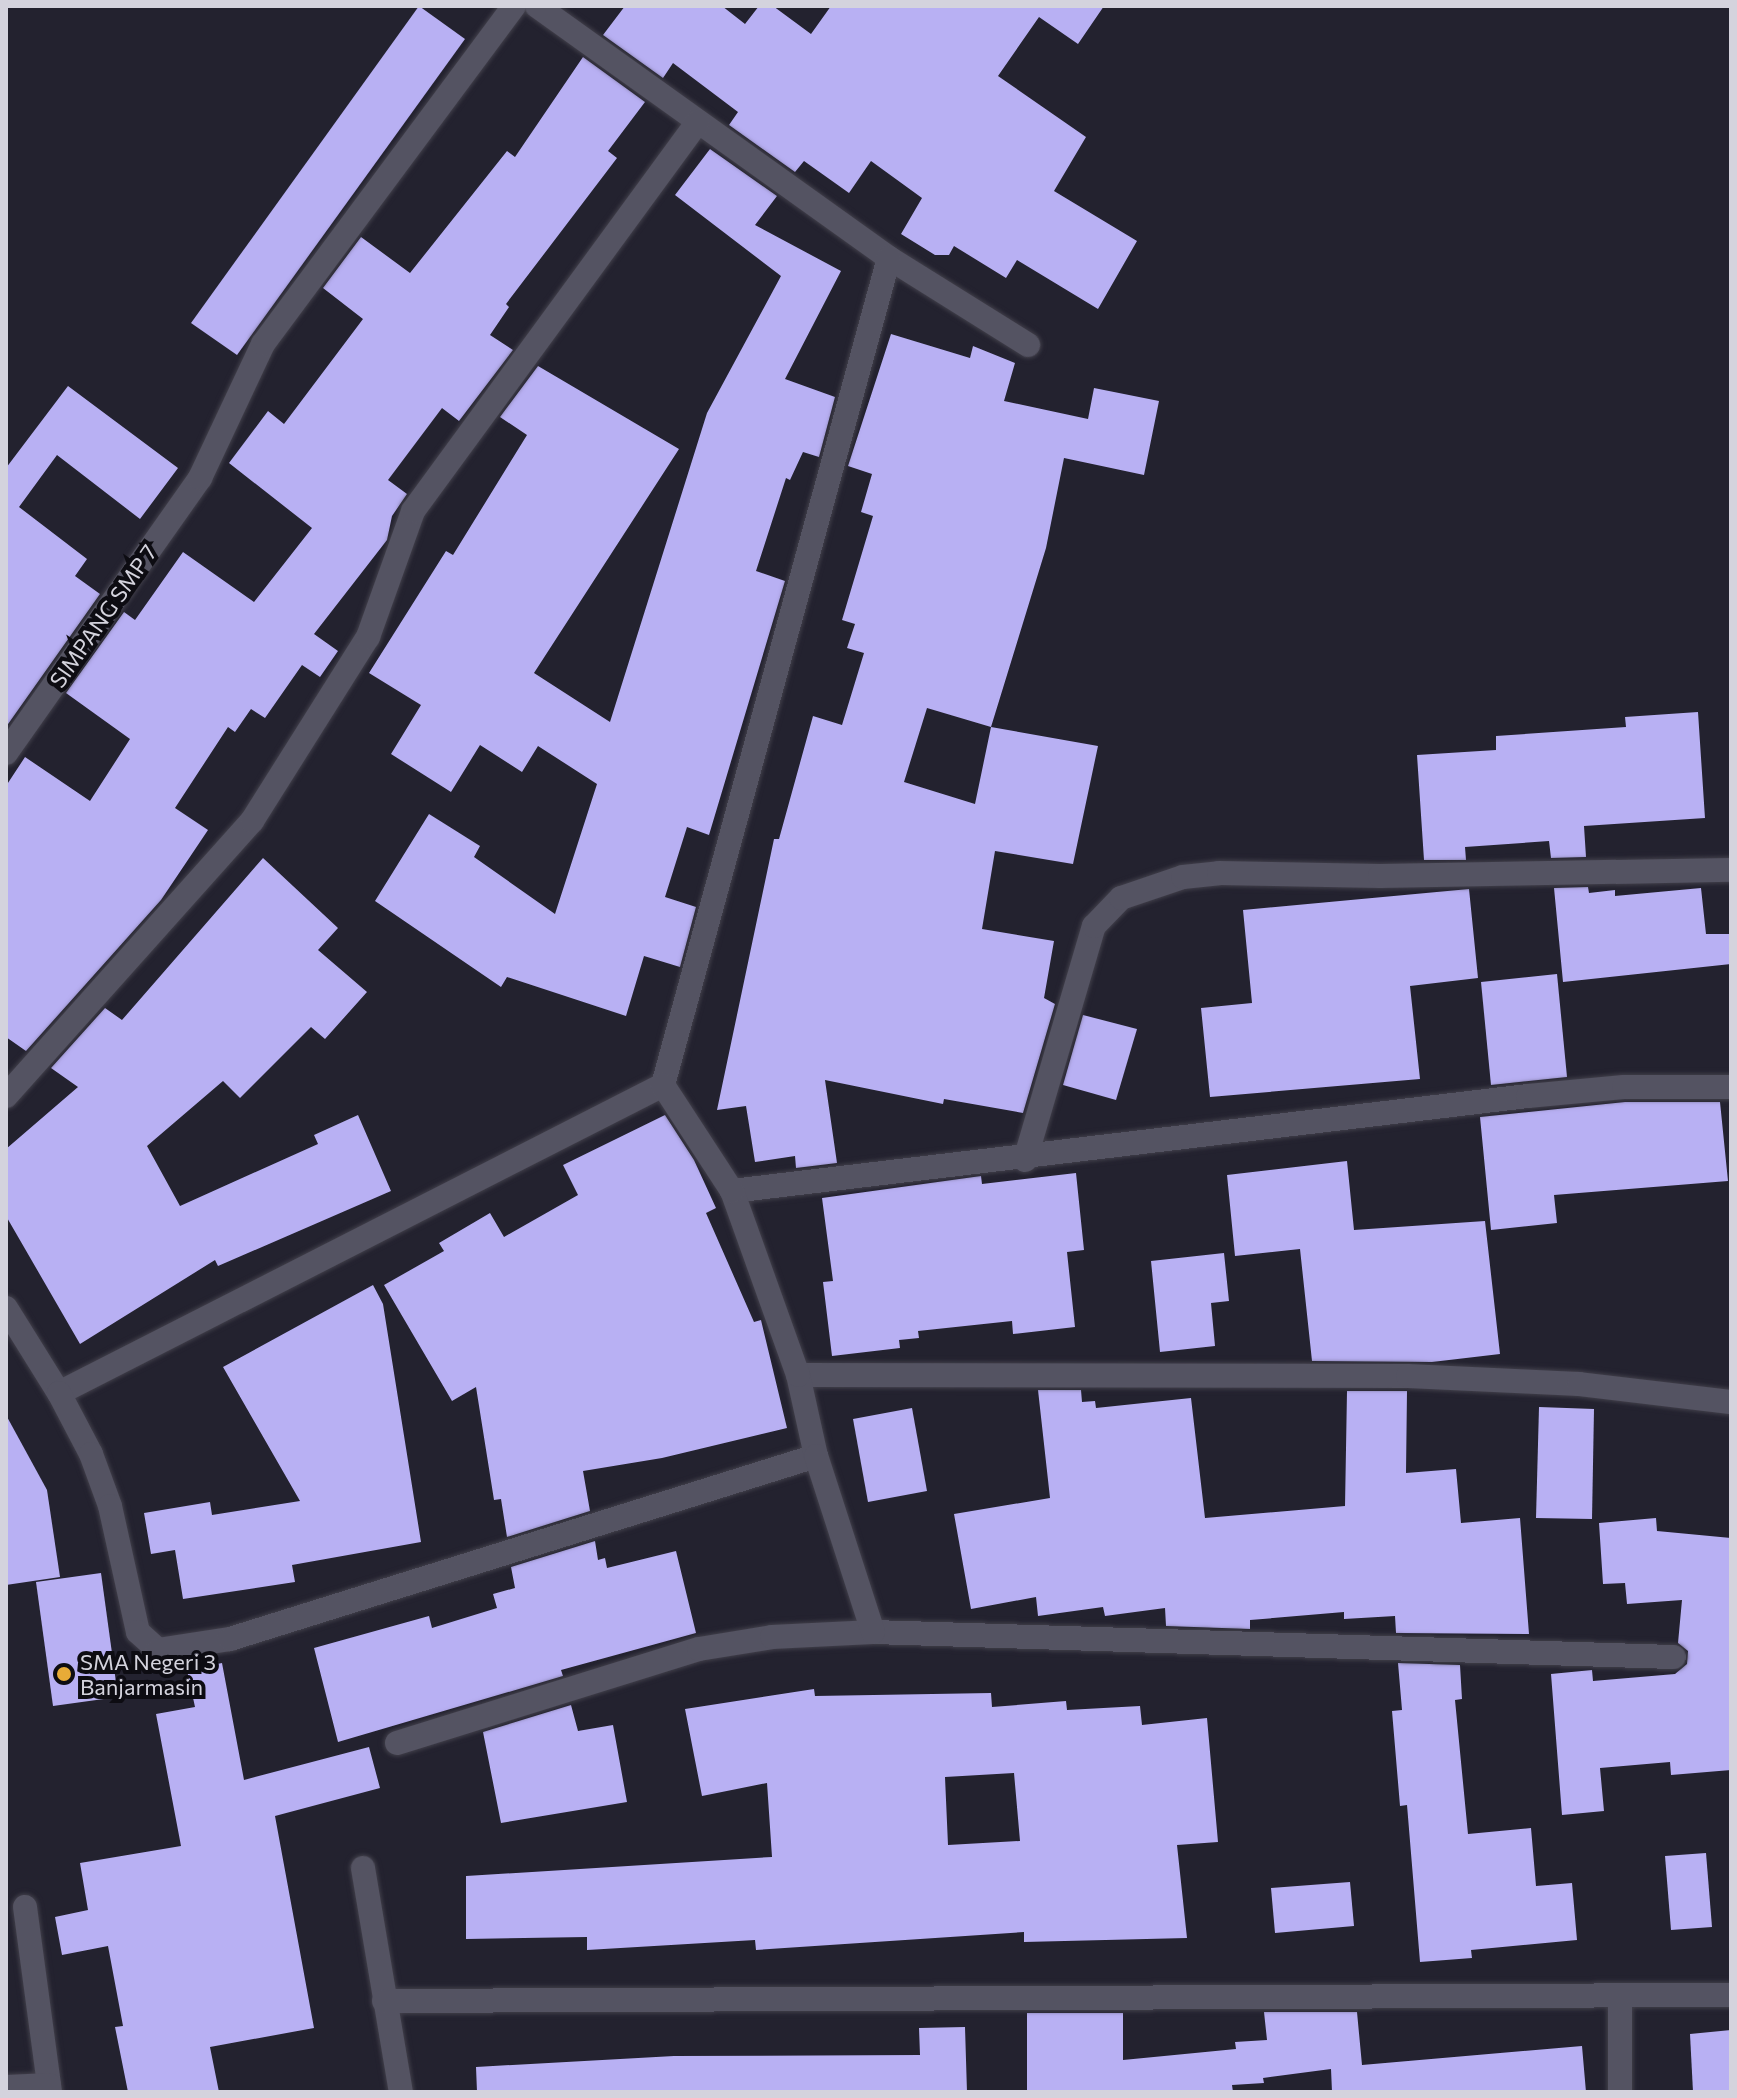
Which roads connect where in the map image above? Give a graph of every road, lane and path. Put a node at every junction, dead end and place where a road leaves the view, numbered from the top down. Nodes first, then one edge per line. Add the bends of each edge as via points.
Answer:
1 (514, 6) edge
2 (537, 6) edge
3 (698, 122) junction
4 (889, 258) junction
5 (1028, 345) dead end
6 (6, 753) edge
7 (1731, 870) edge
8 (663, 1085) junction
9 (1731, 1087) edge
10 (6, 1096) edge
11 (1025, 1160) junction
12 (732, 1191) junction
13 (6, 1308) edge
14 (798, 1375) junction
15 (59, 1393) junction
16 (1731, 1402) edge
17 (816, 1456) junction
18 (873, 1632) junction
19 (1674, 1657) dead end
20 (397, 1743) dead end
21 (363, 1868) dead end
22 (25, 1907) dead end
23 (1731, 1995) edge
24 (1620, 1996) junction
25 (384, 2001) junction
26 (6, 2087) edge
27 (49, 2088) edge
28 (401, 2092) edge
29 (1620, 2092) edge

1 - 6 street, SIMPANG SMP 7 via 263,344 200,478
2 - 3 street
3 - 4 street
3 - 10 street via 413,511 368,637 252,821
4 - 5 street
4 - 8 street
7 - 11 street via 1219,873 1183,877 1121,898 1094,926
8 - 12 street
8 - 15 street
9 - 11 street via 1624,1087 1528,1096
11 - 12 street
12 - 14 street
13 - 15 street
14 - 16 street via 1408,1376 1579,1384
14 - 17 street
15 - 17 street via 91,1454 110,1506 138,1632 158,1650 230,1639
17 - 18 street
18 - 19 street
18 - 20 street via 772,1637 699,1649
21 - 25 street
22 - 27 street
23 - 24 street
24 - 25 street
24 - 29 street
25 - 28 street
26 - 27 street

